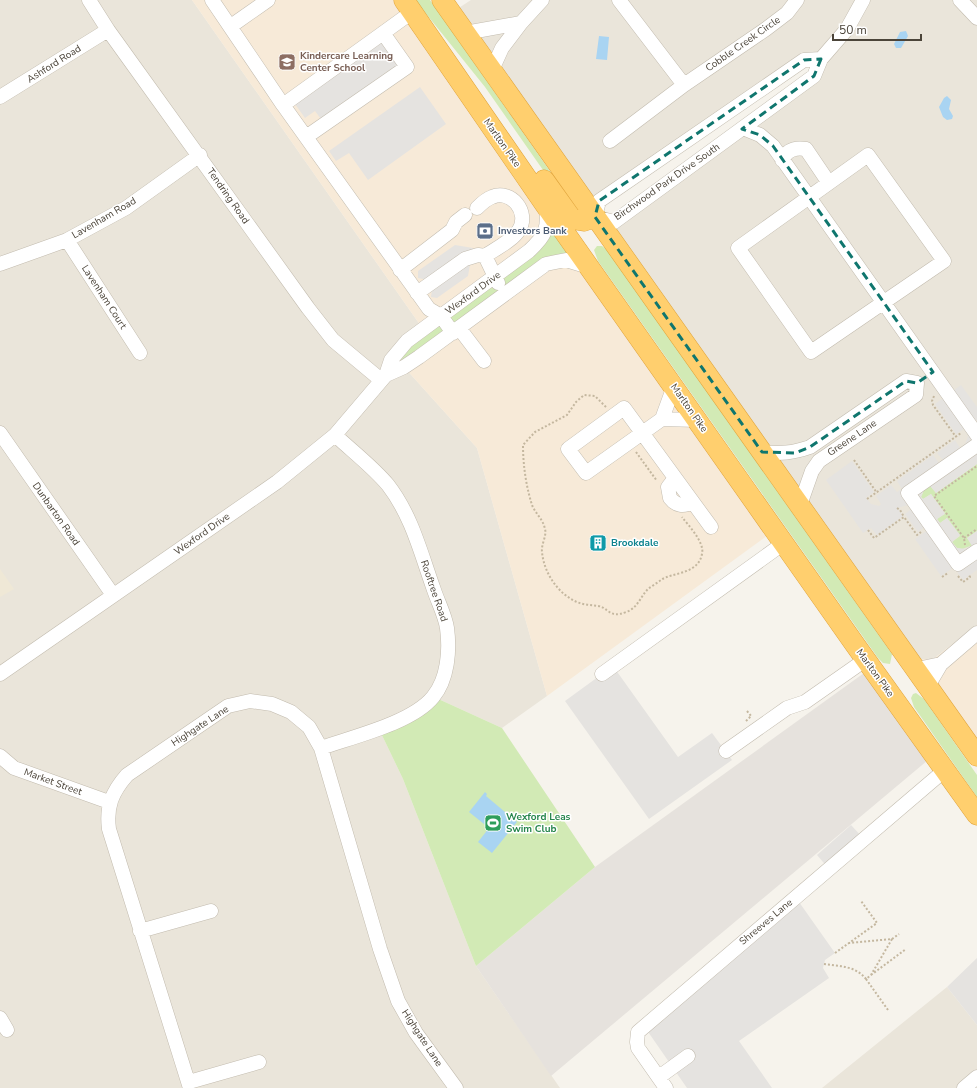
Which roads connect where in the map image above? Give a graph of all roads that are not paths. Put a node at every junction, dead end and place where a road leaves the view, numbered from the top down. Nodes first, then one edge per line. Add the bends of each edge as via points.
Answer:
1 (89, 0) edge
2 (212, 0) edge
3 (268, 0) edge
4 (442, 0) edge
5 (542, 0) edge
6 (619, 0) edge
7 (797, 0) edge
8 (863, 0) edge
9 (960, 0) edge
10 (408, 6) edge
11 (977, 18) edge
12 (520, 23) junction
13 (231, 26) junction
14 (108, 30) junction
15 (384, 33) junction
16 (465, 33) junction
17 (822, 59) junction
18 (492, 70) junction
19 (684, 85) junction
20 (0, 97) edge
21 (283, 105) junction
22 (743, 128) junction
23 (306, 137) junction
24 (610, 141) dead end
25 (200, 156) junction
26 (782, 160) junction
27 (829, 183) junction
28 (808, 198) junction
29 (546, 206) junction
30 (595, 217) junction
31 (67, 240) junction
32 (485, 256) junction
33 (0, 264) edge
34 (588, 266) junction
35 (400, 270) junction
36 (494, 277) junction
37 (417, 293) junction
38 (506, 294) junction
39 (884, 303) junction
40 (441, 316) junction
41 (456, 330) junction
42 (140, 353) dead end
43 (484, 361) dead end
44 (933, 372) junction
45 (384, 377) junction
46 (917, 383) junction
47 (674, 386) junction
48 (662, 419) junction
49 (698, 420) junction
50 (642, 432) junction
51 (971, 432) edge
52 (0, 433) edge
53 (335, 435) junction
54 (977, 445) edge
55 (762, 452) junction
56 (800, 505) junction
57 (711, 527) dead end
58 (784, 543) junction
59 (977, 551) edge
60 (113, 595) junction
61 (977, 633) edge
62 (865, 660) junction
63 (941, 664) junction
64 (917, 669) junction
65 (0, 674) edge
66 (602, 674) dead end
67 (928, 686) junction
68 (321, 748) junction
69 (726, 751) dead end
70 (0, 756) edge
71 (977, 756) edge
72 (945, 770) junction
73 (109, 802) junction
74 (977, 815) edge
75 (211, 910) dead end
76 (140, 930) junction
77 (688, 1056) dead end
78 (259, 1062) dead end
79 (977, 1077) edge
80 (662, 1083) edge
81 (189, 1085) edge
82 (456, 1088) edge
83 (964, 1088) edge

1 - 14 street, Tendring Road
2 - 13 street
3 - 13 street
4 - 16 highway
5 - 12 street
6 - 19 street
7 - 19 street, Cobble Creek Circle via 787,13 766,29
8 - 17 street, Birchwood Park Drive South via 848,29
9 - 11 street
10 - 15 street
10 - 29 highway, Marlton Pike
10 - 30 highway via 450,50 572,219 584,221
12 - 16 street
12 - 18 street via 502,48
13 - 21 street
14 - 20 street, Ashford Road
14 - 25 street, Tendring Road
15 - 21 street
15 - 23 street via 407,67
16 - 18 highway
17 - 22 street, Birchwood Park Drive South via 814,76
17 - 30 street via 804,60 605,196 599,201
18 - 30 highway
19 - 24 street, Cobble Creek Circle
21 - 23 street
22 - 26 street via 767,140
22 - 30 street, Birchwood Park Drive South via 614,222
23 - 35 street
25 - 31 street, Lavenham Road via 126,208
25 - 45 street, Tendring Road via 333,340
26 - 27 street via 789,151 806,149
26 - 28 street
27 - 28 street
27 - 39 street via 868,155 944,261
28 - 39 street
28 - 39 street via 738,248 811,352
29 - 34 highway, Marlton Pike
29 - 36 street, Wexford Drive via 548,219 539,242
30 - 55 highway
31 - 33 street, Lavenham Road
31 - 42 street, Lavenham Court
32 - 35 street via 514,236 522,224 517,204 506,196 492,197 456,222 452,230
32 - 36 street
32 - 37 street via 472,256 466,259
34 - 38 street, Wexford Drive via 570,261 546,264
34 - 47 highway, Marlton Pike
35 - 37 street
36 - 38 street
36 - 40 street, Wexford Drive
37 - 40 street via 429,309
38 - 41 street, Wexford Drive
39 - 44 street
40 - 41 street
40 - 45 street, Wexford Drive via 407,341 391,360
41 - 43 street
41 - 45 street, Wexford Drive via 404,367
44 - 46 street, Greene Lane
44 - 51 street
45 - 53 street, Wexford Drive
46 - 55 street, Greene Lane via 906,381 810,447 784,454
46 - 56 street, Greene Lane via 916,395 819,461 807,482
47 - 48 street
47 - 49 highway, Marlton Pike
48 - 49 street
48 - 50 street
49 - 58 highway, Marlton Pike
50 - 50 street via 624,408 568,449 586,473
50 - 57 street
52 - 60 street, Dunbarton Road
53 - 60 street, Wexford Drive via 277,482
53 - 68 street, Rooftree Road via 387,485 410,521 446,627 447,661 445,674 434,697 423,707 379,729
54 - 59 street via 908,492 958,564
55 - 56 highway
56 - 64 highway
58 - 62 highway, Marlton Pike
58 - 66 street
60 - 65 street, Wexford Drive
61 - 63 street
62 - 69 street via 804,702 787,708
62 - 72 highway, Marlton Pike
63 - 64 street
63 - 67 street
64 - 67 highway
67 - 71 highway
68 - 73 street, Highgate Lane via 309,727 290,712 272,704 250,701 228,706 127,776 117,786
68 - 82 street, Highgate Lane via 380,949 398,1001 416,1033
70 - 73 street, Market Street via 14,768
72 - 74 highway, Marlton Pike
72 - 80 street, Shreeves Lane via 638,1032 638,1048
73 - 76 street, Highgate Lane via 109,829
75 - 76 street
76 - 81 street, Highgate Lane
77 - 80 street
78 - 81 street
79 - 83 street

